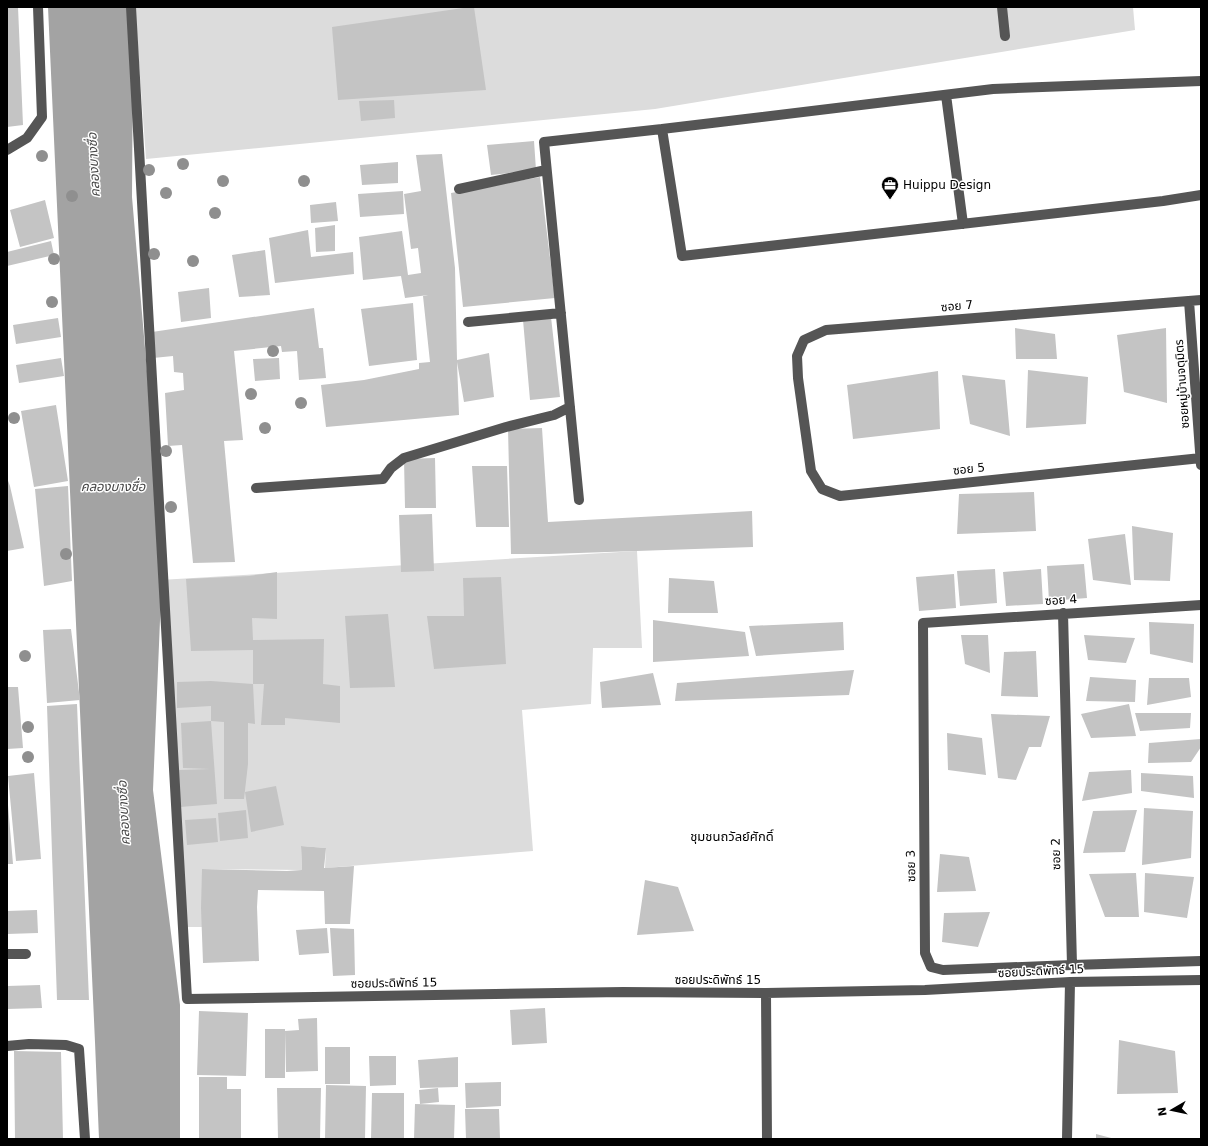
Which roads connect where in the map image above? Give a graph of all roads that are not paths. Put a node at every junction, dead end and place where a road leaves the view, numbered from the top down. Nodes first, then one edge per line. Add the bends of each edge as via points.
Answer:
1 (38, 7) edge
2 (131, 7) edge
3 (1002, 7) edge
4 (1005, 36) dead end
5 (1201, 80) edge
6 (946, 95) junction
7 (662, 129) junction
8 (7, 150) edge
9 (546, 170) junction
10 (459, 189) dead end
11 (1201, 195) edge
12 (963, 224) junction
13 (1201, 300) edge
14 (1189, 301) junction
15 (561, 313) junction
16 (468, 322) dead end
17 (570, 407) junction
18 (803, 412) joint
19 (1201, 460) edge
20 (256, 488) dead end
21 (579, 500) dead end
22 (1201, 604) edge
23 (1063, 613) junction
24 (923, 623) joint
25 (7, 954) edge
26 (26, 954) dead end
27 (1201, 961) edge
28 (1072, 965) junction
29 (1201, 980) edge
30 (1070, 982) junction
31 (766, 993) junction
32 (7, 1046) edge
33 (85, 1139) edge
34 (768, 1139) edge
35 (1067, 1139) edge

1 - 8 street via 42,117 27,138
2 - 31 street, ซอยประดิพัทธ์ 15 via 187,1000 622,992
3 - 4 street
5 - 6 street via 992,89
6 - 7 street
6 - 12 street
7 - 9 street via 544,142
7 - 12 street via 682,256
9 - 10 street
9 - 15 street
11 - 12 street
13 - 14 street, ซอย 7
14 - 18 street, ซอย 7 via 826,330 804,340 797,356
14 - 19 street, ซอยหมู่บ้านจตุมิตร
15 - 16 street
15 - 17 street
17 - 20 street via 554,415 404,458 390,468 384,479
17 - 21 street
18 - 19 street, ซอย 5 via 811,471 822,489 840,496
22 - 23 street, ซอย 4
23 - 24 street, ซอย 4
23 - 28 street, ซอย 2
24 - 28 street, ซอย 3 via 925,953 931,968 943,970
25 - 26 street
27 - 28 street
29 - 30 street, ซอยประดิพัทธ์ 15
30 - 31 street, ซอยประดิพัทธ์ 15 via 926,990
30 - 35 street
31 - 34 street
32 - 33 street via 66,1045 79,1049

